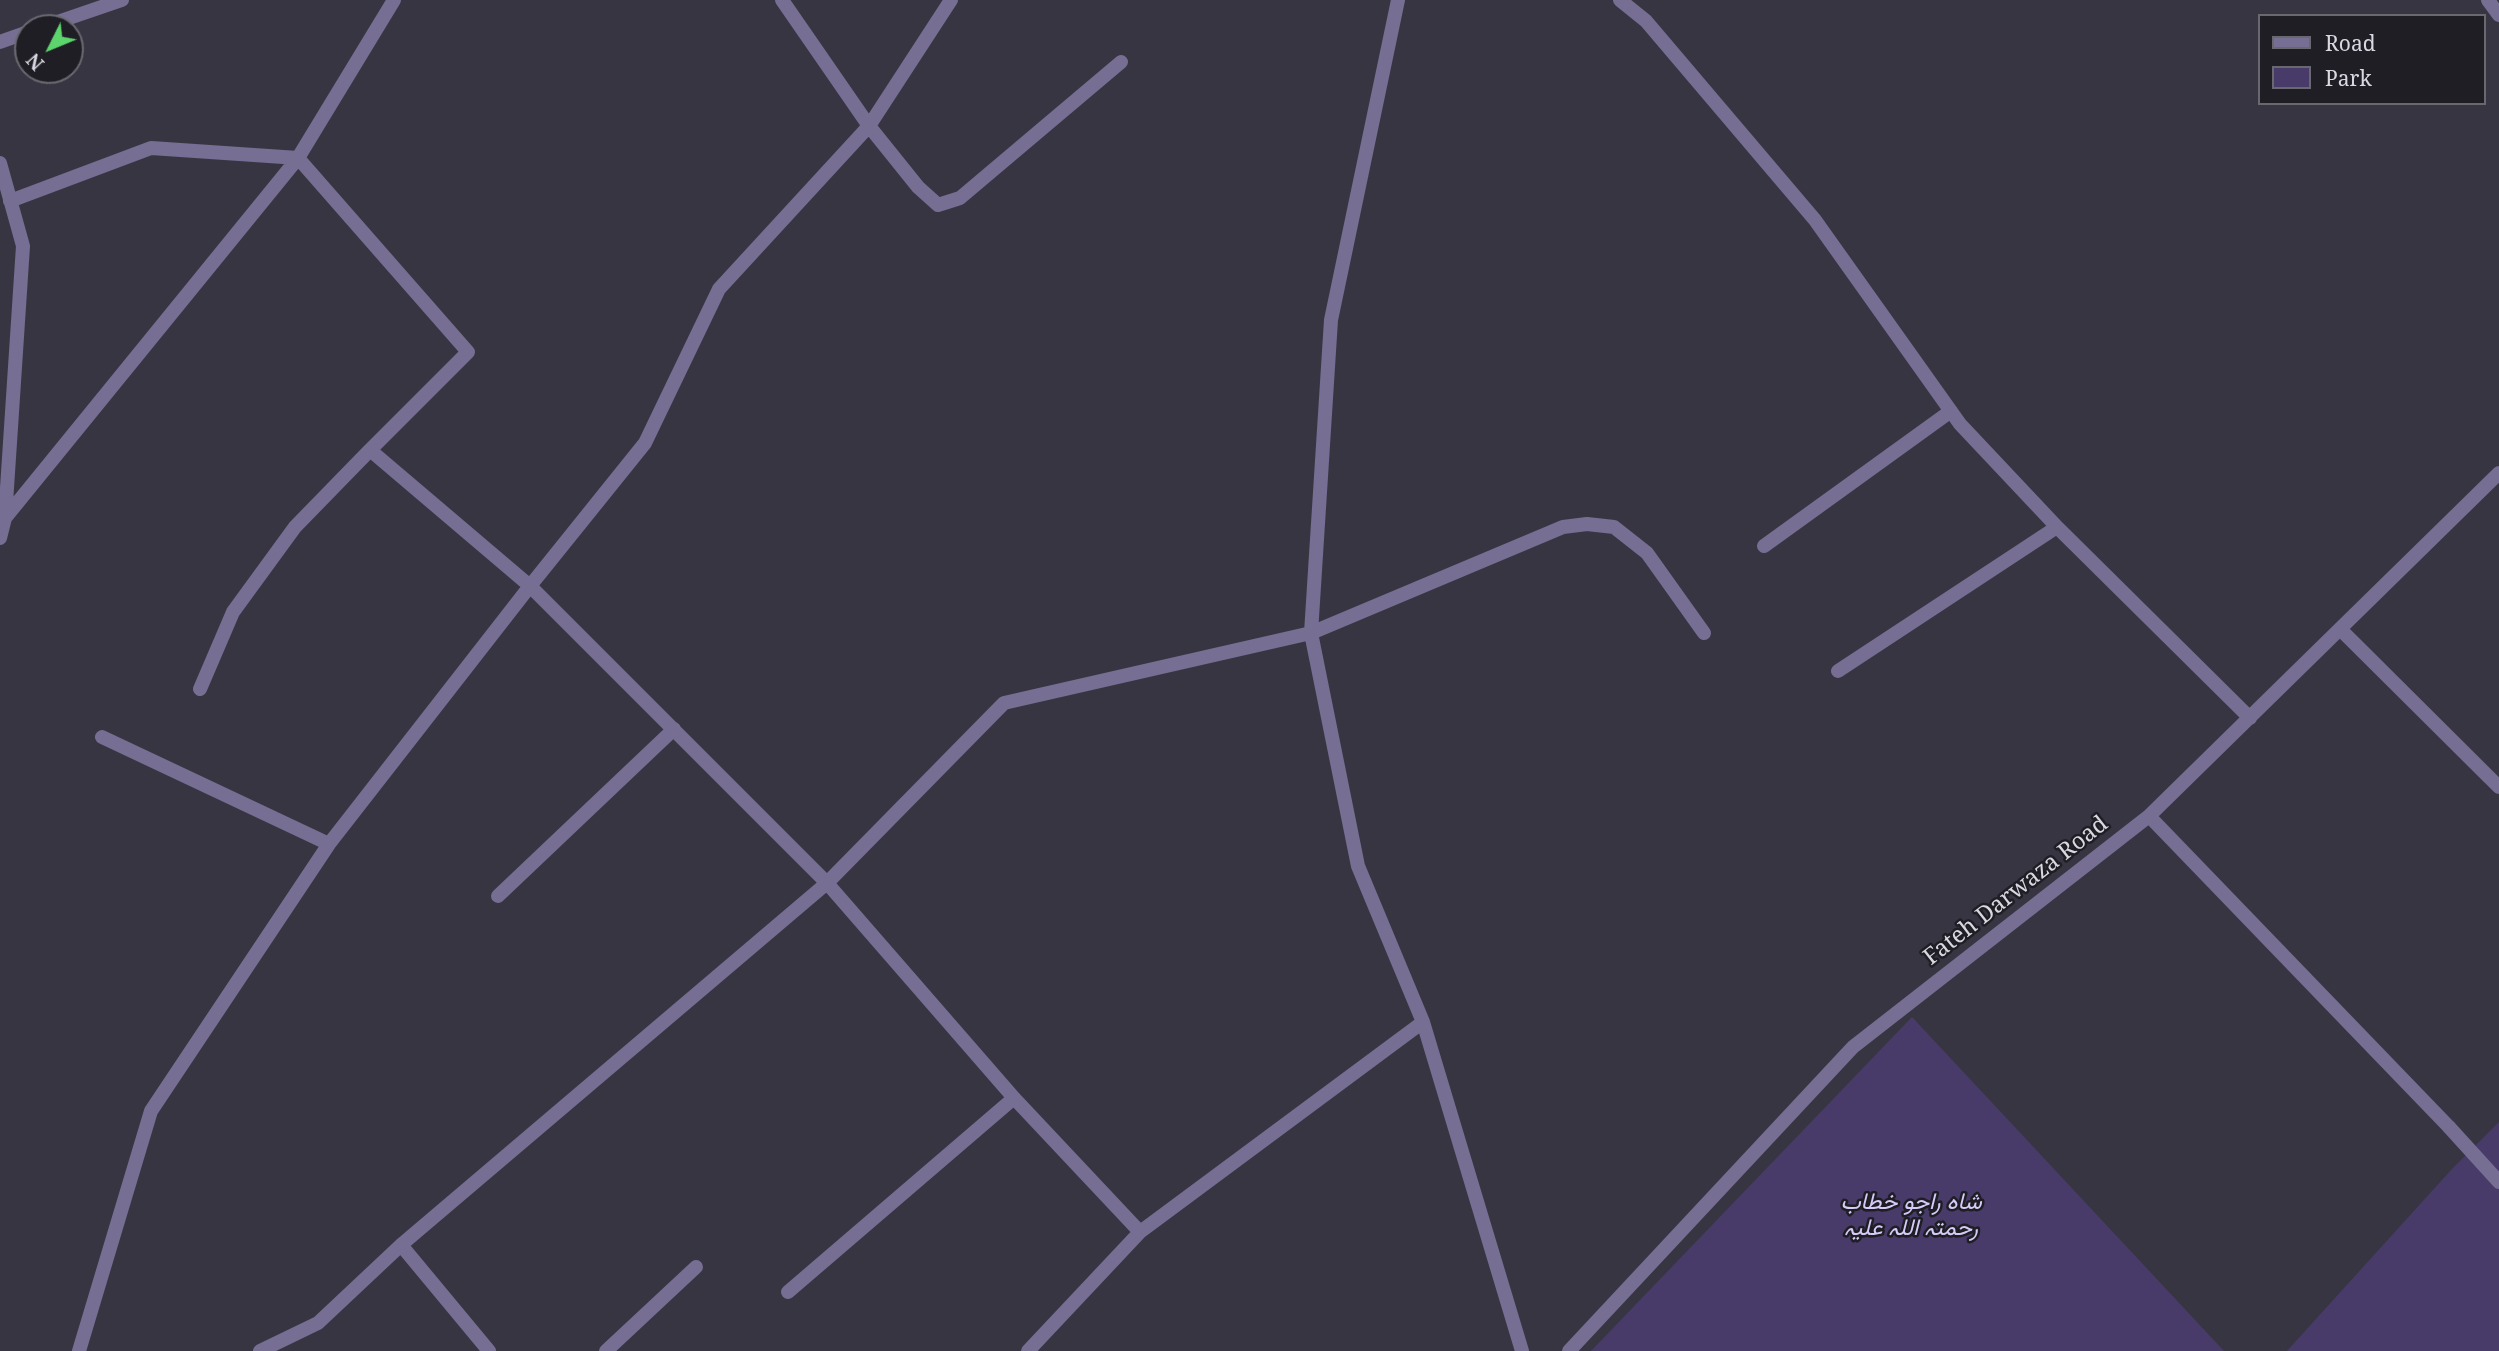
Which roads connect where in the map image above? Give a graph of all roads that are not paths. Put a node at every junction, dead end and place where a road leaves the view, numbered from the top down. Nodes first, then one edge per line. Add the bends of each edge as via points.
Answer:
1 (122, 0) edge
2 (394, 0) edge
3 (782, 0) edge
4 (951, 0) edge
5 (1398, 0) edge
6 (1620, 0) edge
7 (2488, 0) edge
8 (81, 14) edge
9 (2499, 15) edge
10 (1121, 62) dead end
11 (869, 126) junction
12 (298, 158) junction
13 (0, 163) edge
14 (12, 207) junction
15 (0, 219) edge
16 (1951, 411) junction
17 (370, 450) junction
18 (2499, 473) edge
19 (5, 517) junction
20 (2057, 527) junction
21 (0, 538) edge
22 (1763, 546) dead end
23 (530, 586) junction
24 (2340, 629) junction
25 (1704, 633) dead end
26 (1311, 634) junction
27 (1839, 671) dead end
28 (200, 689) dead end
29 (2250, 718) junction
30 (674, 729) junction
31 (102, 737) dead end
32 (2499, 787) edge
33 (2148, 816) junction
34 (330, 844) junction
35 (827, 883) junction
36 (498, 896) dead end
37 (1423, 1022) junction
38 (1014, 1098) junction
39 (2499, 1182) edge
40 (1140, 1232) junction
41 (401, 1245) junction
42 (696, 1267) dead end
43 (788, 1292) dead end
44 (79, 1351) edge
45 (260, 1351) edge
46 (489, 1351) edge
47 (606, 1351) edge
48 (1028, 1351) edge
49 (1522, 1351) edge
50 (1569, 1351) edge

1 - 8 street
2 - 12 street
3 - 11 street
4 - 11 street
5 - 26 street via 1331,320
6 - 16 street via 1646,21 1815,220
7 - 9 street
10 - 11 street via 961,198 938,205
11 - 23 street via 719,289 645,443
12 - 14 street via 151,148
12 - 17 street via 468,352
12 - 19 street
13 - 14 street
14 - 15 street
14 - 19 street via 23,246
16 - 20 street
16 - 22 street
17 - 23 street
17 - 28 street via 295,527 233,612
18 - 24 street, Fateh Darwaza Road
19 - 21 street
20 - 27 street
20 - 29 street
23 - 30 street
23 - 34 street
24 - 29 street, Fateh Darwaza Road
24 - 32 street
25 - 26 street via 1647,553 1614,527 1587,524 1563,527
26 - 35 street via 1004,703
26 - 37 street via 1358,866
29 - 33 street, Fateh Darwaza Road
30 - 35 street
30 - 36 street
31 - 34 street
33 - 39 street
33 - 50 street, Fateh Darwaza Road via 1853,1047
34 - 44 street via 152,1111
35 - 38 street
35 - 41 street
37 - 40 street
37 - 49 street
38 - 40 street
38 - 43 street
40 - 48 street
41 - 45 street via 318,1323
41 - 46 street
42 - 47 street

